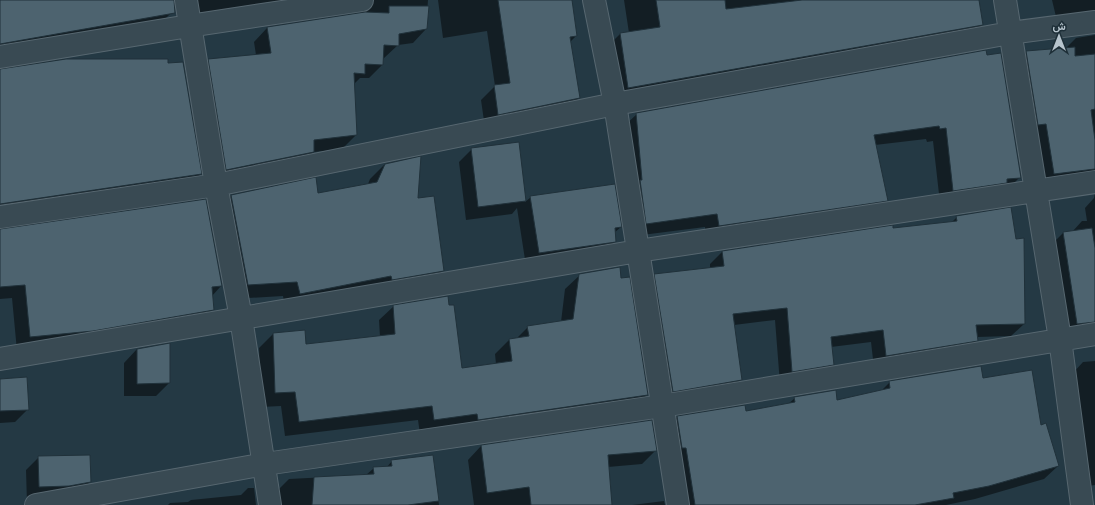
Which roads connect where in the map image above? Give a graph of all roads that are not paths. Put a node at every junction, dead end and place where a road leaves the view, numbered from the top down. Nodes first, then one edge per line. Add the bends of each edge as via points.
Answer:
1 (186, 0) edge
2 (362, 0) edge
3 (594, 0) edge
4 (1005, 0) edge
5 (1095, 22) edge
6 (189, 26) junction
7 (1010, 33) junction
8 (0, 57) edge
9 (616, 104) junction
10 (1095, 182) edge
11 (216, 185) junction
12 (1036, 193) junction
13 (0, 217) edge
14 (638, 252) junction
15 (241, 318) junction
16 (1095, 334) edge
17 (1060, 340) junction
18 (0, 359) edge
19 (662, 406) junction
20 (264, 464) junction
21 (36, 505) edge
22 (270, 505) edge
23 (678, 505) edge
24 (1082, 505) edge

1 - 6 street
2 - 6 street
3 - 9 street
4 - 7 street
5 - 7 street
6 - 8 street
6 - 11 street
7 - 9 street
7 - 12 street
9 - 11 street
9 - 14 street
10 - 12 street
11 - 13 street
11 - 15 street
12 - 14 street
12 - 17 street
14 - 15 street
14 - 19 street
15 - 18 street
15 - 20 street
16 - 17 street
17 - 19 street
17 - 24 street
19 - 20 street
19 - 23 street
20 - 21 street
20 - 22 street

